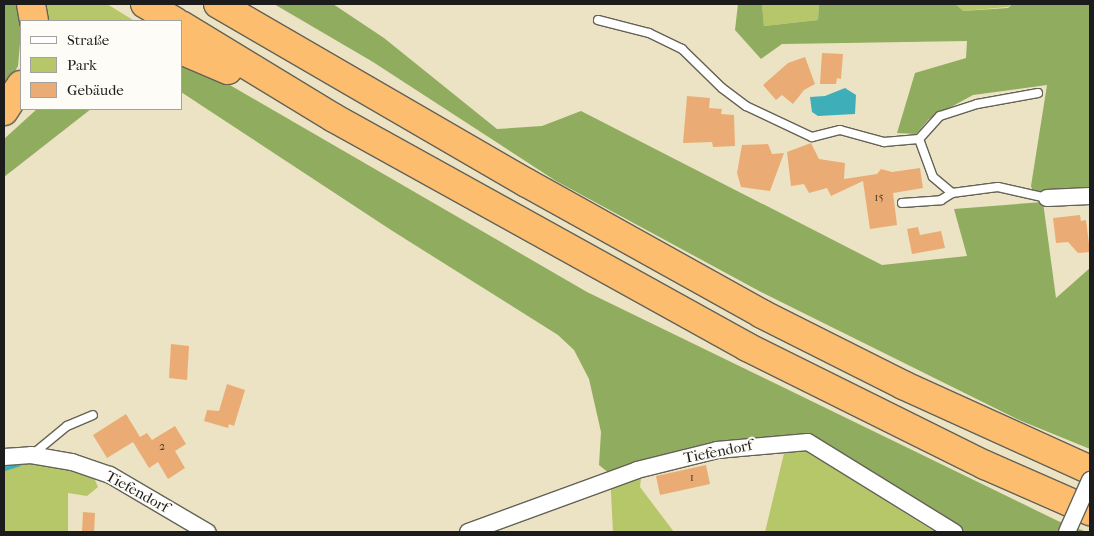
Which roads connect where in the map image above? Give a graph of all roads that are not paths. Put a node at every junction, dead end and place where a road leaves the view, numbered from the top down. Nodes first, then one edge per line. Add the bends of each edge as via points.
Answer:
1 (31, 4) edge
2 (144, 4) edge
3 (218, 4) edge
4 (34, 20) edge
5 (173, 20) edge
6 (598, 20) dead end
7 (182, 25) edge
8 (182, 50) edge
9 (20, 87) edge
10 (1038, 93) dead end
11 (20, 109) edge
12 (4, 111) edge
13 (334, 118) junction
14 (4, 125) edge
15 (919, 139) junction
16 (952, 193) junction
17 (1090, 196) edge
18 (1047, 198) joint
19 (902, 203) dead end
20 (93, 415) dead end
21 (31, 455) junction
22 (4, 457) edge
23 (1090, 470) edge
24 (1090, 480) edge
25 (1090, 511) edge
26 (207, 532) edge
27 (468, 532) edge
28 (954, 532) edge
29 (1067, 532) edge

1 - 4 highway
2 - 5 highway
3 - 23 highway via 527,183 762,314 912,389
6 - 15 lane via 649,33 682,49 722,88 746,106 812,137 840,130 884,142
7 - 13 highway
8 - 13 highway via 210,60 274,96
9 - 12 highway
10 - 15 lane via 977,104 940,116
11 - 14 highway
13 - 25 highway via 747,347 985,465
15 - 16 lane via 933,177
16 - 18 lane via 998,187
16 - 19 lane via 941,200
17 - 18 street
20 - 21 lane via 67,426
21 - 22 street, Tiefendorf
21 - 26 street, Tiefendorf via 72,462 110,475
24 - 29 street, bridge
27 - 28 street, Tiefendorf via 637,470 717,450 808,442

